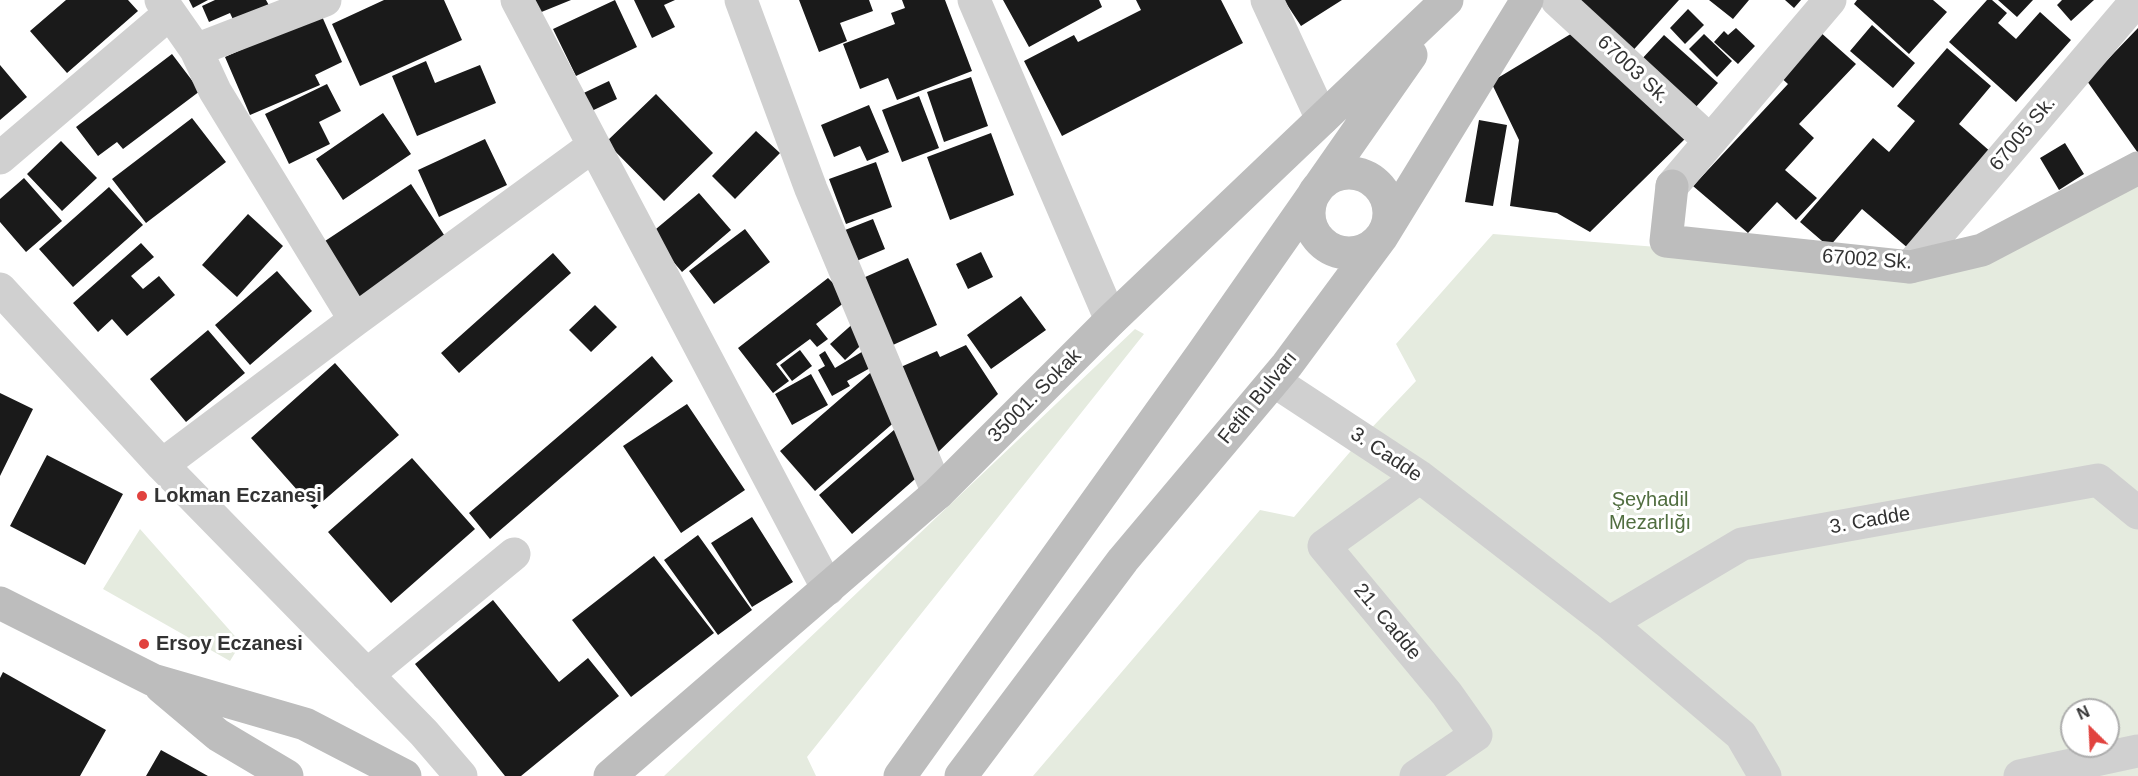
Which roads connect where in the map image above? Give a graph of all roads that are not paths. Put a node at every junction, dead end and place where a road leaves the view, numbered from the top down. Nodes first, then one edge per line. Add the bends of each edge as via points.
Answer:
1 (325, 0) edge
2 (517, 0) edge
3 (741, 0) edge
4 (974, 0) edge
5 (1267, 0) edge
6 (1448, 0) edge
7 (1527, 0) edge
8 (1557, 0) edge
9 (1830, 0) edge
10 (2137, 0) edge
11 (165, 7) edge
12 (196, 50) junction
13 (1322, 119) junction
14 (1709, 140) junction
15 (592, 146) junction
16 (0, 158) edge
17 (2138, 168) edge
18 (1319, 186) junction
19 (1672, 186) joint
20 (1381, 238) junction
21 (1910, 267) junction
22 (0, 289) edge
23 (354, 320) junction
24 (1111, 320) junction
25 (1274, 381) junction
26 (162, 465) junction
27 (1420, 477) junction
28 (938, 493) junction
29 (2138, 513) edge
30 (514, 554) dead end
31 (828, 589) junction
32 (0, 603) edge
33 (1609, 623) junction
34 (367, 675) junction
35 (153, 680) junction
36 (2138, 751) edge
37 (287, 776) edge
38 (405, 776) edge
39 (461, 776) edge
40 (610, 776) edge
41 (900, 776) edge
42 (961, 776) edge
43 (1416, 776) edge
44 (1765, 776) edge
45 (2020, 776) edge

1 - 12 street
2 - 15 street
3 - 28 street via 811,189
4 - 24 street
5 - 13 street
6 - 13 main road, 35001. Sokak
6 - 18 main road
7 - 20 main road, Fetih Bulvarı
8 - 14 street, 67003 Sk.
9 - 14 street
10 - 21 street, 67005 Sk.
11 - 12 street
11 - 16 street
12 - 23 street via 215,91
13 - 24 main road, 35001. Sokak
14 - 19 street
15 - 23 street
15 - 31 street
17 - 21 main road, 67002 Sk. via 1982,250
18 - 20 main road via 1343,173 1370,178 1387,199 1390,213
18 - 20 main road via 1312,197 1310,222 1323,244 1334,250 1359,252
18 - 41 main road
19 - 21 main road, 67002 Sk. via 1666,241
20 - 25 main road, Fetih Bulvarı
22 - 26 street
23 - 26 street
24 - 28 main road, 35001. Sokak
25 - 27 street, 3. Cadde
25 - 42 main road, Fetih Bulvarı via 1123,560
26 - 34 street
27 - 33 street, 3. Cadde
27 - 43 street, 21. Cadde via 1324,546 1447,694 1476,735
28 - 31 main road, 35001. Sokak
29 - 33 street, 3. Cadde via 2098,480 1742,544
30 - 34 street
31 - 40 main road, 35001. Sokak
32 - 35 main road
33 - 44 street, 3. Cadde via 1741,735
34 - 39 street
35 - 37 main road via 218,735
35 - 38 main road via 305,724
36 - 45 street

